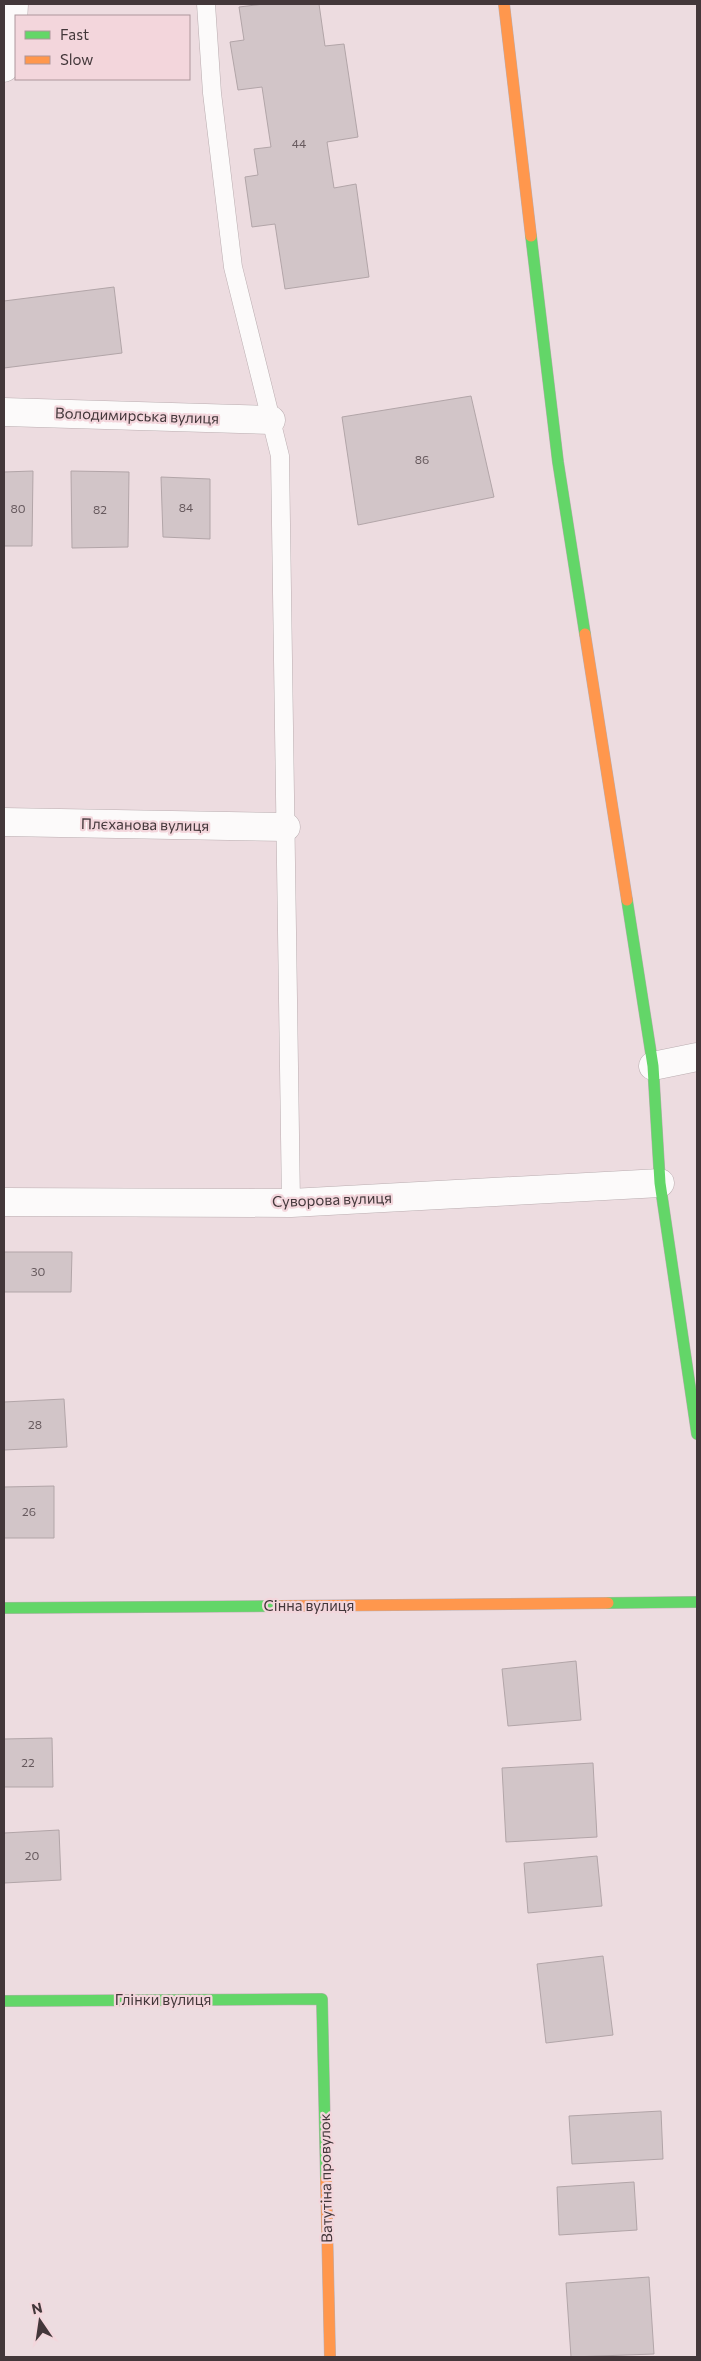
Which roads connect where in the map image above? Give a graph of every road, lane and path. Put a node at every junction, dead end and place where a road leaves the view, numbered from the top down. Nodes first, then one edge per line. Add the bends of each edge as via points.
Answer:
1 (206, 4) edge
2 (504, 4) edge
3 (10, 16) edge
4 (4, 68) edge
5 (4, 412) edge
6 (271, 420) junction
7 (4, 822) edge
8 (286, 827) junction
9 (697, 1057) edge
10 (653, 1066) junction
11 (660, 1183) junction
12 (4, 1202) edge
13 (291, 1203) junction
14 (692, 1372) edge
15 (697, 1434) edge
16 (697, 1602) edge
17 (4, 1608) edge
18 (322, 2000) joint
19 (4, 2002) edge
20 (330, 2357) edge

1 - 6 lane via 212,93 233,267
2 - 10 street via 558,462
3 - 4 street
5 - 6 street, Володимирська вулиця
6 - 8 lane via 280,456
7 - 8 street, Плєханова вулиця
8 - 13 lane
9 - 10 street
10 - 11 street
11 - 13 street, Суворова вулиця
11 - 14 street
12 - 13 street, Суворова вулиця
14 - 15 street
16 - 17 street, Сінна вулиця
18 - 19 street, Глінки вулиця
18 - 20 street, Ватутіна провулок

